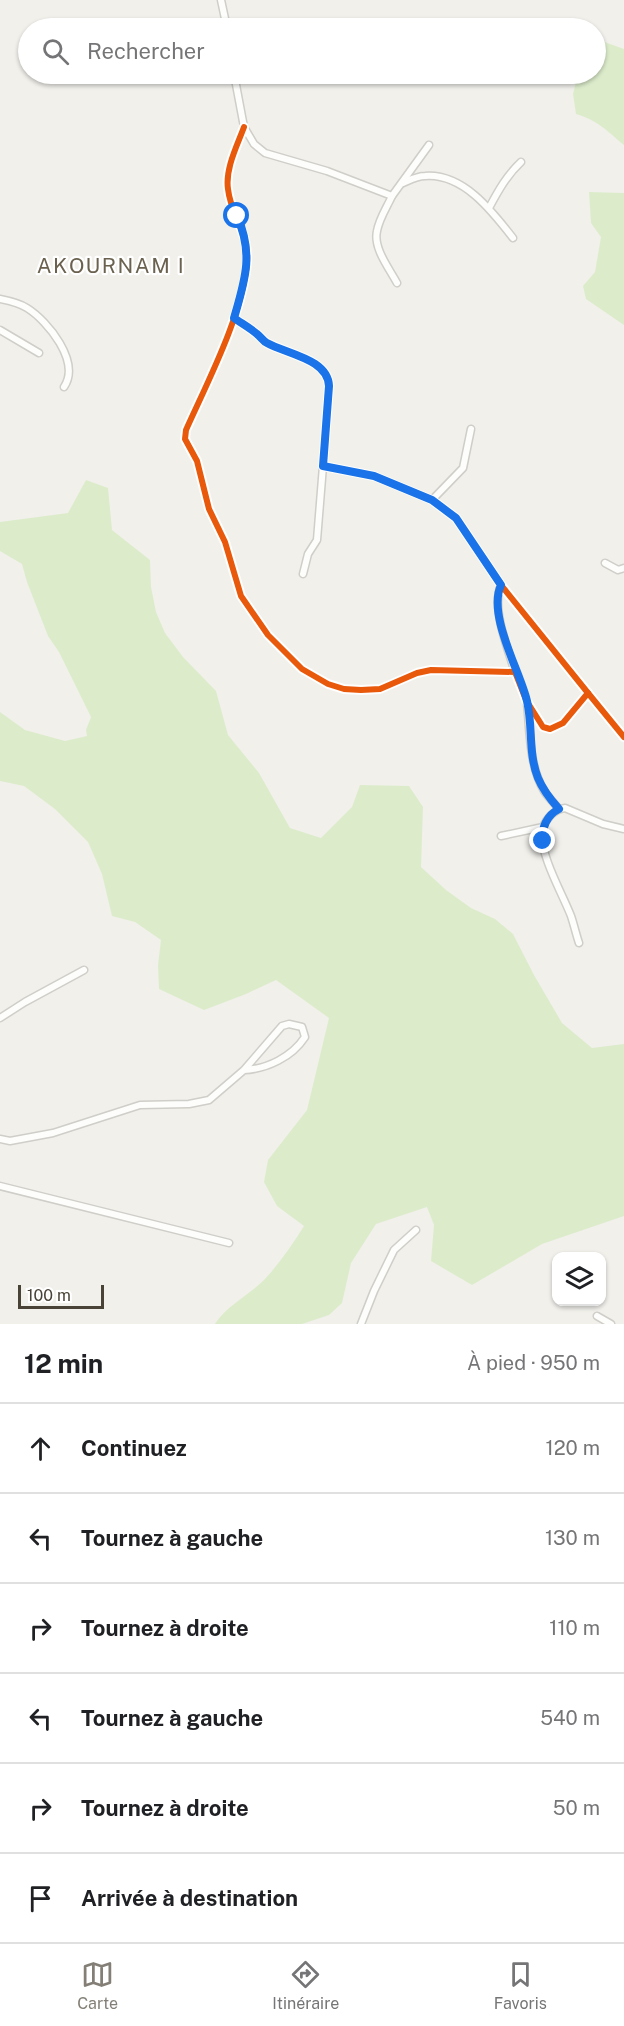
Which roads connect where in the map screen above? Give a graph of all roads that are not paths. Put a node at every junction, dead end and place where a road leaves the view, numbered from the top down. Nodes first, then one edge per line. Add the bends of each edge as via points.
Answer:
1 (221, 0) edge
2 (225, 18) edge
3 (236, 84) edge
4 (244, 128) junction
5 (429, 145) dead end
6 (521, 162) dead end
7 (403, 183) junction
8 (392, 196) junction
9 (489, 208) junction
10 (513, 238) dead end
11 (396, 283) dead end
12 (0, 299) edge
13 (234, 318) junction
14 (0, 330) edge
15 (39, 352) dead end
16 (64, 387) dead end
17 (471, 429) dead end
18 (323, 466) junction
19 (432, 500) junction
20 (605, 563) dead end
21 (624, 568) edge
22 (303, 574) dead end
23 (501, 585) junction
24 (515, 672) junction
25 (588, 693) junction
26 (526, 700) junction
27 (624, 737) edge
28 (559, 809) junction
29 (543, 827) junction
30 (624, 829) edge
31 (501, 836) dead end
32 (579, 943) dead end
33 (84, 970) dead end
34 (0, 1018) edge
35 (244, 1070) junction
36 (0, 1139) edge
37 (0, 1186) edge
38 (416, 1230) dead end
39 (229, 1243) dead end
40 (597, 1316) dead end
41 (361, 1324) edge
42 (611, 1324) edge

1 - 2 street
3 - 4 street
4 - 8 street via 265,153
4 - 13 street via 228,179 231,203 247,250
5 - 7 street
6 - 9 street
7 - 8 street
7 - 9 street via 422,176 449,178
8 - 11 street via 376,237
9 - 10 street
12 - 16 street via 25,306 57,337 69,374
13 - 18 street via 266,343 325,371 329,386
13 - 24 street via 185,439 197,461 209,509 225,542 241,596 268,635 302,669 344,689 380,689 431,670
14 - 15 street
17 - 19 street via 463,468
18 - 19 street via 374,476
18 - 22 street via 317,540
19 - 23 street via 456,518
20 - 21 street via 618,570
23 - 24 street via 498,600 502,628
23 - 25 street
24 - 26 street
25 - 26 street via 563,723 550,729 543,727
25 - 27 street
26 - 28 street via 537,777
28 - 29 street
28 - 30 street
29 - 31 street
29 - 32 street via 548,860
33 - 34 street
35 - 35 street via 282,1026 302,1027 305,1037 297,1047 267,1066
35 - 36 street via 209,1100 140,1105 53,1133 10,1141
37 - 39 street
38 - 41 street via 394,1250
40 - 42 street

